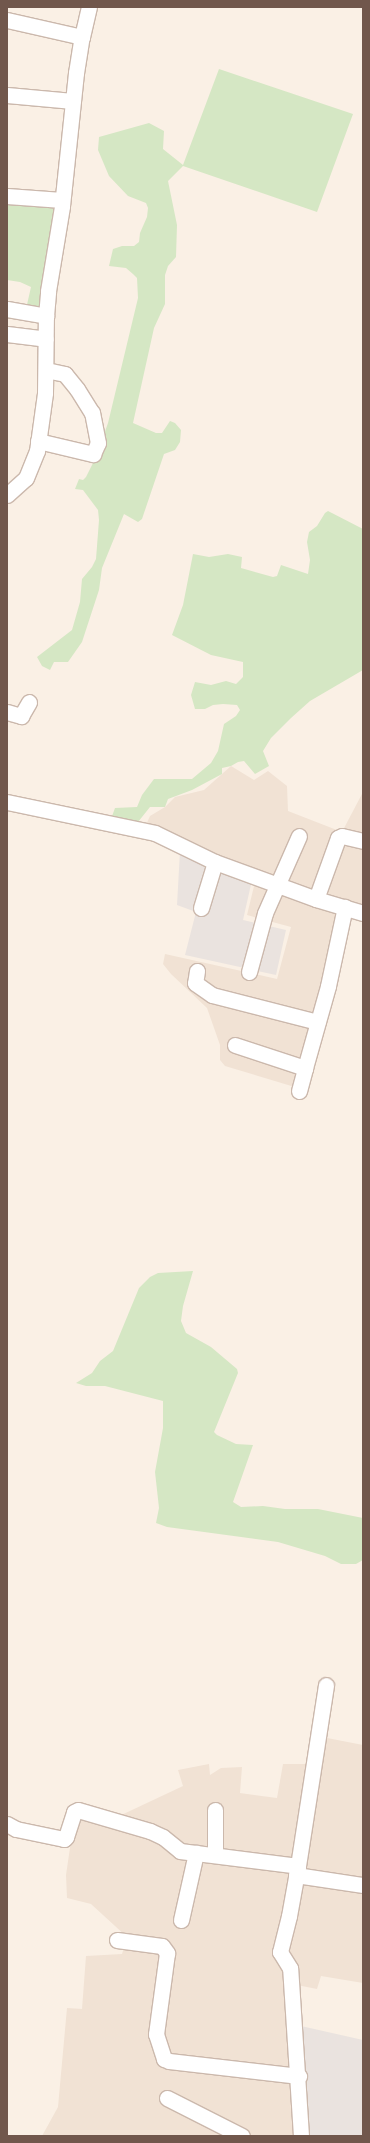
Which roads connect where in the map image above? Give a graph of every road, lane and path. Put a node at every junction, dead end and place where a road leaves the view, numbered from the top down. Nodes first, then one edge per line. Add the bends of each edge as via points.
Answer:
1 (89, 7) edge
2 (7, 20) edge
3 (82, 37) junction
4 (7, 95) edge
5 (73, 102) junction
6 (7, 196) edge
7 (62, 200) junction
8 (7, 310) edge
9 (46, 316) junction
10 (7, 334) edge
11 (46, 339) junction
12 (46, 370) junction
13 (38, 441) junction
14 (7, 496) edge
15 (29, 702) dead end
16 (7, 712) edge
17 (12, 803) edge
18 (299, 836) dead end
19 (363, 841) edge
20 (215, 862) junction
21 (278, 884) junction
22 (316, 899) junction
23 (345, 907) junction
24 (201, 908) dead end
25 (363, 913) edge
26 (197, 971) dead end
27 (249, 972) dead end
28 (318, 1022) junction
29 (235, 1045) dead end
30 (305, 1068) junction
31 (299, 1091) dead end
32 (326, 1685) dead end
33 (215, 1810) dead end
34 (7, 1824) edge
35 (196, 1853) junction
36 (215, 1855) junction
37 (297, 1871) junction
38 (363, 1885) edge
39 (181, 1920) dead end
40 (117, 1940) dead end
41 (299, 2076) junction
42 (167, 2098) dead end
43 (242, 2136) edge
44 (301, 2136) edge

1 - 3 street
2 - 3 street
3 - 5 street
4 - 5 street
5 - 7 street
6 - 7 street
7 - 9 street
8 - 9 street
9 - 11 street
10 - 11 street
11 - 12 street
12 - 13 street via 44,408
12 - 13 street via 65,374 77,389 92,413 98,443 92,454
13 - 14 street via 37,452 26,478
15 - 16 street via 21,716
17 - 20 street via 156,833
18 - 21 street
19 - 22 street via 342,836 338,838
20 - 21 street
20 - 24 street
21 - 22 street
21 - 27 street via 265,913
22 - 23 street
23 - 25 street
23 - 28 street
26 - 28 street via 195,983 212,995
28 - 30 street
29 - 30 street
30 - 31 street
32 - 37 street
33 - 36 street
34 - 35 street via 16,1829 65,1838 74,1812 78,1810 150,1831 163,1837 180,1851
35 - 36 street
35 - 39 street
36 - 37 street
37 - 38 street
37 - 41 street via 280,1952 290,1968
40 - 41 street via 162,1946 167,1954 156,2034 164,2059
41 - 44 street
42 - 43 street

